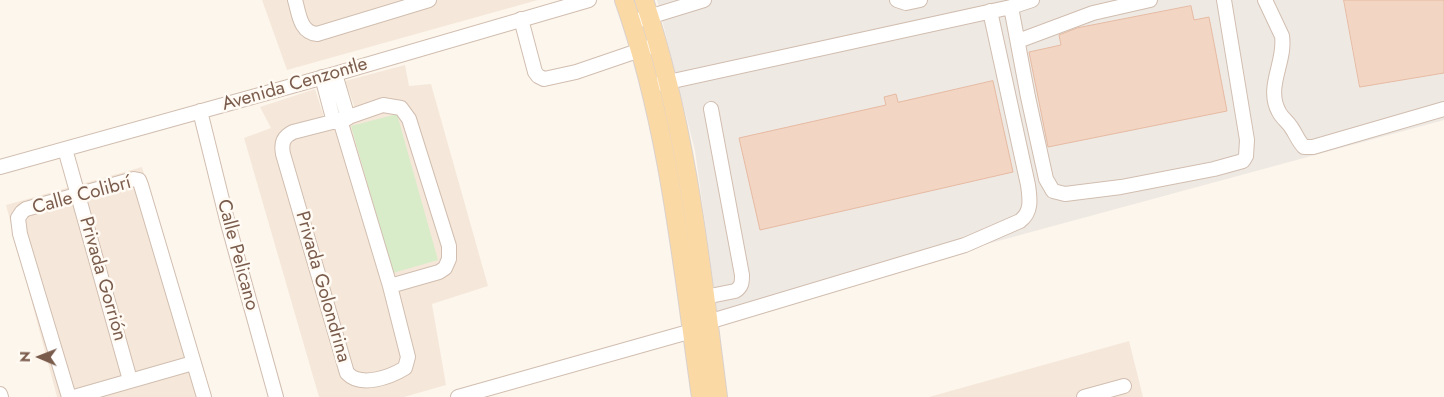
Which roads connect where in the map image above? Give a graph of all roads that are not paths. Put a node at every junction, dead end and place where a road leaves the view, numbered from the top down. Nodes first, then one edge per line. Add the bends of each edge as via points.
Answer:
1 (295, 0) edge
2 (429, 0) edge
3 (589, 0) edge
4 (624, 0) edge
5 (704, 0) edge
6 (897, 0) edge
7 (920, 0) edge
8 (1032, 0) edge
9 (1150, 0) edge
10 (1224, 0) edge
11 (1265, 0) edge
12 (1012, 7) junction
13 (647, 8) edge
14 (990, 12) junction
15 (521, 19) junction
16 (632, 22) junction
17 (1018, 41) junction
18 (658, 44) junction
19 (640, 50) junction
20 (329, 76) junction
21 (669, 82) junction
22 (650, 86) junction
23 (711, 109) dead end
24 (1444, 110) edge
25 (200, 112) junction
26 (341, 120) junction
27 (65, 149) junction
28 (0, 167) edge
29 (78, 195) junction
30 (390, 286) junction
31 (704, 297) junction
32 (708, 322) junction
33 (692, 331) junction
34 (193, 363) junction
35 (130, 380) junction
36 (1124, 386) dead end
37 (70, 397) edge
38 (74, 397) edge
39 (204, 397) edge
40 (276, 397) edge
41 (458, 397) edge
42 (701, 397) edge
43 (718, 397) edge
44 (1084, 397) edge

1 - 2 street via 303,26 317,34
3 - 15 street, Avenida Cenzontle
4 - 16 main road
5 - 13 street
6 - 7 street via 906,3
8 - 12 street
9 - 17 street via 1093,13
10 - 17 street via 1247,152 1239,164 1205,171 1094,191 1065,194 1053,191 1046,179
11 - 24 street via 1283,43 1274,89 1276,106 1304,146 1314,147
12 - 14 street
12 - 17 street
13 - 16 street
13 - 18 main road
14 - 21 street
14 - 32 street via 1028,185 1029,207 1023,219 965,245
15 - 19 street via 535,72 544,79 576,72
15 - 20 street, Avenida Cenzontle
16 - 19 main road
18 - 19 street
18 - 21 main road
19 - 22 main road
20 - 25 street, Avenida Cenzontle
20 - 26 street, Privada Golondrina
21 - 22 street
21 - 31 main road via 688,182
22 - 33 main road via 675,214
23 - 31 street via 742,284 735,291
25 - 27 street, Avenida Cenzontle
25 - 40 street, Calle Pelicano
26 - 30 street, Privada Golondrina
26 - 30 street, Privada Golondrina via 383,105 405,111 449,246 445,268
26 - 30 street, Privada Golondrina via 293,132 283,140 282,148 347,373 357,380 398,372 407,366 407,349
27 - 28 street, Avenida Cenzontle
27 - 29 street, Privada Gorrión
29 - 34 street, Calle Colibrí via 131,179 140,182
29 - 35 street, Privada Gorrión
29 - 37 street, Calle Colibrí via 26,209 17,222
31 - 32 main road
32 - 33 street
32 - 43 main road
33 - 41 street
33 - 42 main road
34 - 35 street
34 - 39 street, Calle Colibrí
35 - 38 street
36 - 44 street

